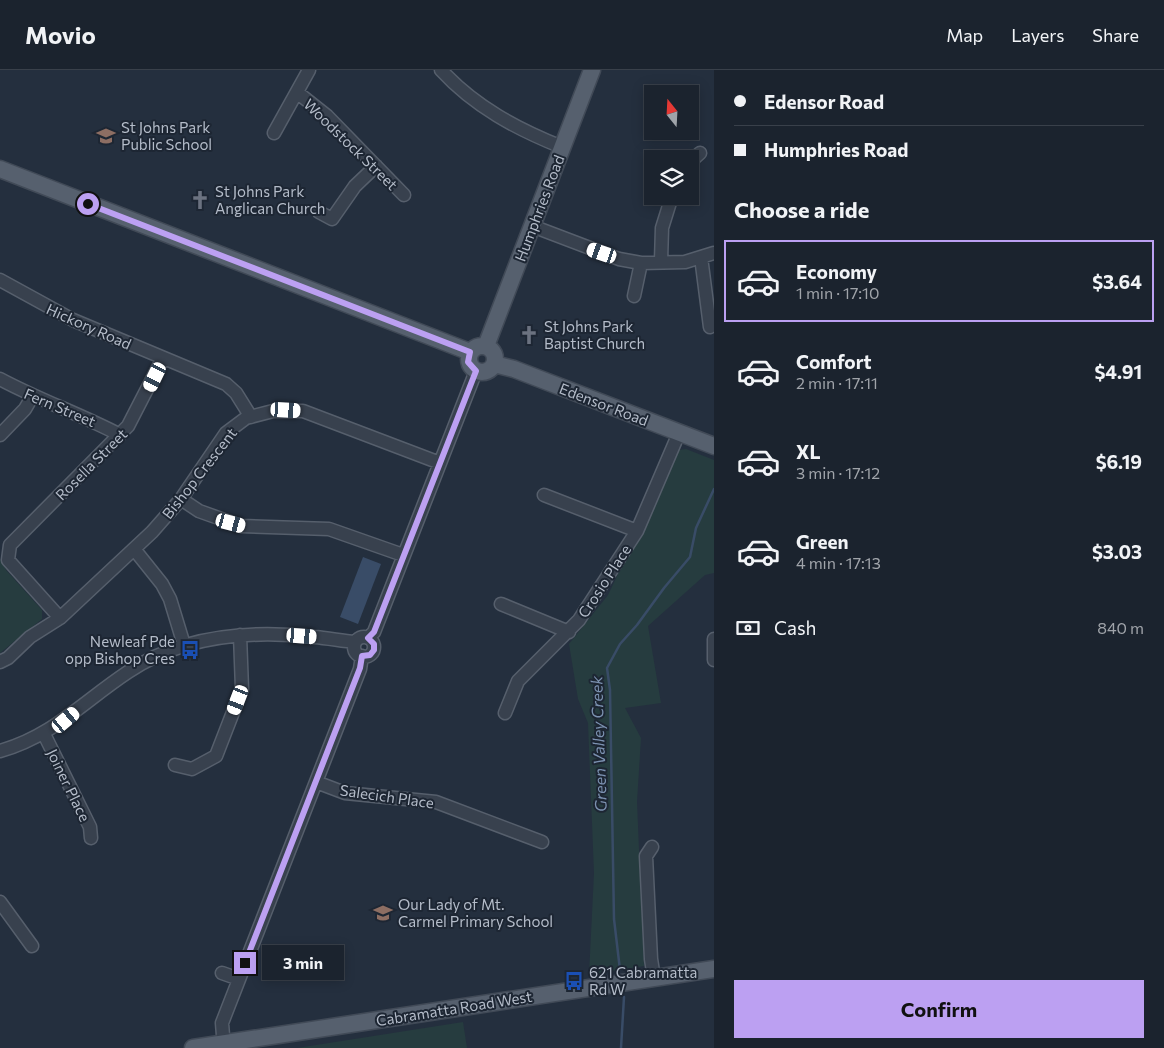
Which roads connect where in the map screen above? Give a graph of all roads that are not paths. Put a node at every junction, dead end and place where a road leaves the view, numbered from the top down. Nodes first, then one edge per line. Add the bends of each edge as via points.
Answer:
1 (309, 70) edge
2 (441, 70) edge
3 (592, 70) edge
4 (298, 93) junction
5 (274, 133) dead end
6 (562, 147) junction
7 (376, 166) junction
8 (0, 169) edge
9 (404, 195) dead end
10 (669, 205) edge
11 (319, 212) dead end
12 (532, 226) junction
13 (714, 253) edge
14 (702, 257) junction
15 (662, 261) junction
16 (641, 263) junction
17 (2, 285) edge
18 (634, 296) dead end
19 (710, 327) dead end
20 (486, 346) junction
21 (470, 352) junction
22 (164, 358) junction
23 (494, 364) junction
24 (476, 371) junction
25 (0, 379) edge
26 (32, 397) junction
27 (251, 417) junction
28 (679, 433) junction
29 (0, 435) edge
30 (120, 435) junction
31 (714, 446) edge
32 (440, 463) junction
33 (544, 495) dead end
34 (181, 499) junction
35 (637, 531) junction
36 (134, 549) junction
37 (403, 555) junction
38 (501, 604) dead end
39 (60, 618) junction
40 (569, 632) junction
41 (240, 635) junction
42 (368, 638) junction
43 (714, 639) edge
44 (356, 642) junction
45 (184, 645) junction
46 (362, 656) junction
47 (714, 660) edge
48 (0, 662) edge
49 (505, 713) dead end
50 (44, 734) junction
51 (0, 751) edge
52 (176, 765) dead end
53 (316, 782) junction
54 (90, 838) dead end
55 (542, 842) dead end
56 (652, 847) dead end
57 (0, 902) edge
58 (32, 946) dead end
59 (714, 969) edge
60 (222, 972) dead end
61 (654, 978) junction
62 (239, 979) junction
63 (224, 1046) edge
64 (193, 1048) edge

1 - 4 street
2 - 6 street via 466,94 506,122
3 - 6 main road, Humphries Road
4 - 5 street
4 - 7 street, Woodstock Street via 327,116
6 - 12 main road, Humphries Road
7 - 9 street, Woodstock Street
7 - 11 street via 355,186 332,219
8 - 21 main road
10 - 15 street via 662,228
12 - 16 street via 619,259
12 - 20 main road, Humphries Road
13 - 14 street
14 - 15 street via 685,262
14 - 19 street
15 - 16 street
16 - 18 street
17 - 22 street, Hickory Road via 73,320
20 - 21 main road via 477,346
20 - 23 main road via 493,352
21 - 24 main road via 468,362
22 - 27 street, Hickory Road via 226,384 236,393
22 - 30 street, Rosella Street via 136,414
23 - 24 main road via 485,372
23 - 28 main road, Edensor Road
24 - 32 street
25 - 26 street, Fern Street
26 - 29 street
26 - 30 street, Fern Street
27 - 32 street, Bishop Crescent via 273,411 303,411
27 - 34 street, Bishop Crescent via 226,433
28 - 31 main road, Edensor Road
28 - 35 street, Crosio Place
30 - 39 street, Rosella Street via 10,545 8,560
32 - 37 street
33 - 35 street
34 - 36 street, Bishop Crescent
34 - 37 street via 199,511 241,526 329,529
35 - 40 street, Crosio Place
36 - 39 street, Bishop Crescent
36 - 45 street via 170,599
37 - 42 street via 374,632
38 - 40 street
39 - 48 street, Bishop Crescent via 30,636
40 - 49 street, Crosio Place via 518,681
41 - 44 street via 275,634
41 - 45 street
41 - 52 street via 242,689 216,756 192,769
42 - 44 street via 360,638
42 - 46 street via 374,644 374,650 370,655
43 - 47 street
44 - 46 street via 356,652
45 - 50 street via 142,663
46 - 53 street
50 - 51 street
50 - 54 street, Joiner Place via 90,827
53 - 55 street, Salecich Place via 345,793 436,802
53 - 62 street
56 - 61 street via 646,856 650,959
57 - 58 street
59 - 61 main road, Cabramatta Road West
60 - 62 street
61 - 63 main road, Cabramatta Road West
62 - 63 street via 221,1027
63 - 64 main road, Cabramatta Road West

